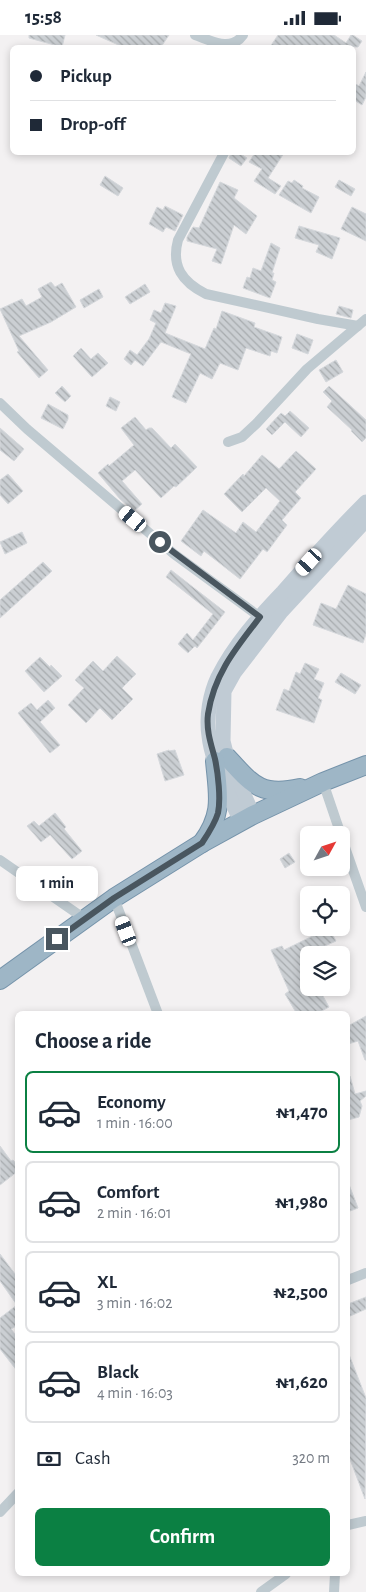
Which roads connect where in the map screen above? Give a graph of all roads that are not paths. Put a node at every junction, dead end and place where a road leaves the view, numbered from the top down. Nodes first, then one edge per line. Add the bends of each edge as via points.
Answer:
1 (195, 35) edge
2 (243, 35) edge
3 (223, 155) edge
4 (362, 322) edge
5 (0, 403) edge
6 (228, 442) dead end
7 (366, 502) edge
8 (366, 520) edge
9 (260, 617) junction
10 (221, 759) junction
11 (366, 765) edge
12 (323, 783) junction
13 (247, 818) junction
14 (338, 826) edge
15 (202, 843) junction
16 (0, 860) edge
17 (350, 861) edge
18 (114, 898) junction
19 (366, 907) edge
20 (85, 919) junction
21 (0, 980) edge
22 (157, 1011) edge
23 (366, 1273) edge
24 (350, 1279) edge
25 (15, 1496) edge
26 (0, 1512) edge
27 (366, 1521) edge
28 (350, 1525) edge
29 (283, 1576) edge
30 (334, 1576) edge
31 (261, 1592) edge
32 (334, 1592) edge

1 - 2 street via 230,45
3 - 4 street via 178,239 175,252 181,274 206,294 318,319
4 - 6 street via 308,369 242,437
5 - 9 street via 174,554
7 - 9 main road
8 - 10 main road via 281,612 234,673 224,691
9 - 10 main road via 218,676 212,694 208,730
10 - 12 highway via 265,790 288,791
10 - 13 main road
10 - 15 highway via 218,812
11 - 12 highway
12 - 13 highway
12 - 14 street
13 - 15 highway
15 - 18 highway
16 - 20 street
17 - 19 street
18 - 20 highway
18 - 22 street
20 - 21 highway
23 - 24 street
25 - 26 street
27 - 28 street
29 - 31 street
30 - 32 street

